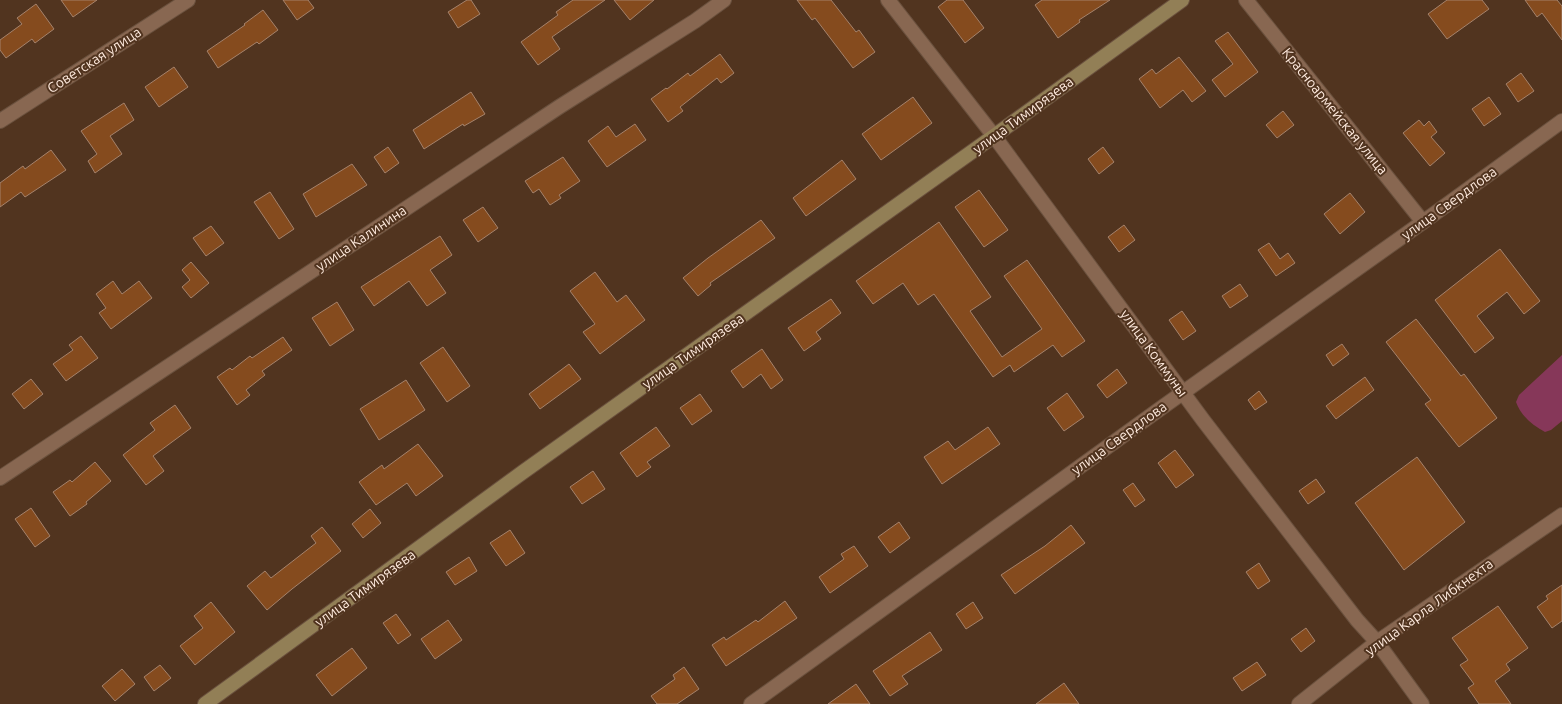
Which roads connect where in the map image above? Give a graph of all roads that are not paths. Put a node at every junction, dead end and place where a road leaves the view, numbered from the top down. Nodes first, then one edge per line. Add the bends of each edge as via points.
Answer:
1 (188, 0) edge
2 (724, 0) edge
3 (888, 0) edge
4 (1182, 0) edge
5 (1246, 0) edge
6 (0, 120) edge
7 (1562, 122) edge
8 (994, 136) junction
9 (1423, 222) junction
10 (1183, 393) junction
11 (0, 478) edge
12 (1562, 515) edge
13 (1376, 642) junction
14 (206, 704) edge
15 (751, 704) edge
16 (1299, 704) edge
17 (1422, 704) edge

1 - 6 street, Советская улица
2 - 11 street, улица Калинина
3 - 8 street, улица Коммуны
4 - 8 main road, улица Тимирязева
5 - 9 street, Красноармейская улица
7 - 9 street, улица Свердлова
8 - 10 street, улица Коммуны
8 - 14 main road, улица Тимирязева via 531,466
9 - 10 street, улица Свердлова
10 - 13 street, улица Коммуны
10 - 15 street, улица Свердлова
12 - 13 street, улица Карла Либкнехта
13 - 16 street, улица Карла Либкнехта
13 - 17 street, улица Коммуны

